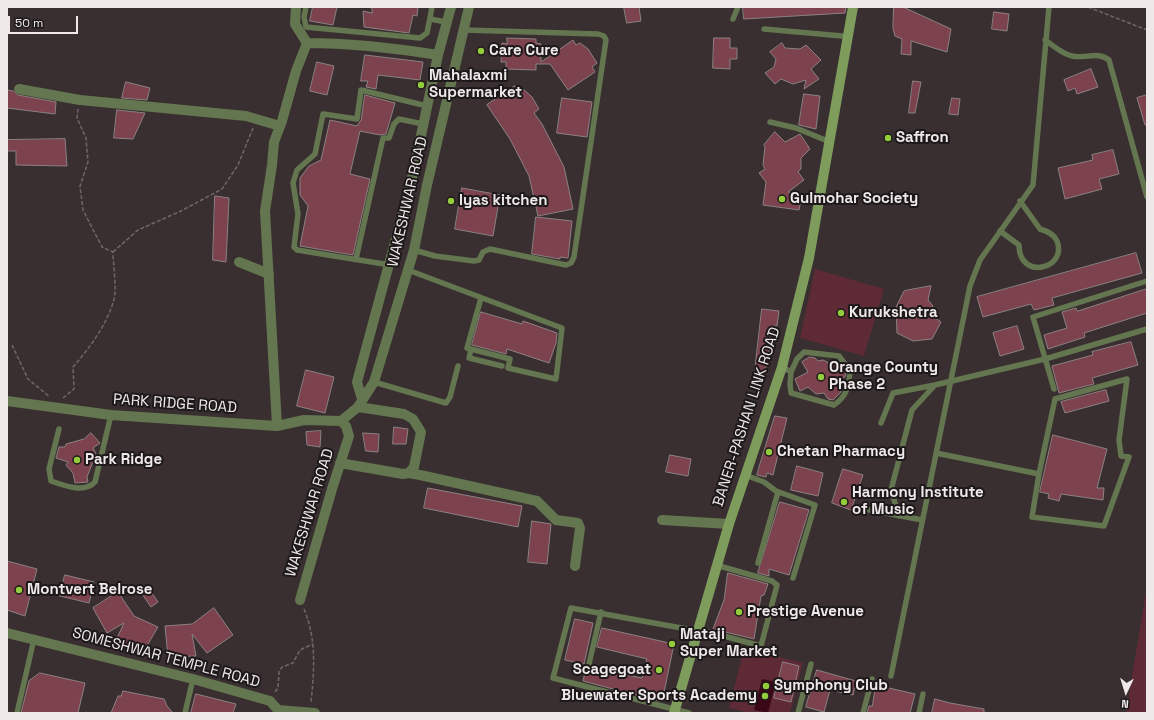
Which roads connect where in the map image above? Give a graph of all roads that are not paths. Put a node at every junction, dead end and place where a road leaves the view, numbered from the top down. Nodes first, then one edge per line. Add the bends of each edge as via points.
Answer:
1 (296, 7) edge
2 (306, 7) edge
3 (432, 7) edge
4 (450, 7) edge
5 (469, 7) edge
6 (738, 7) edge
7 (853, 7) edge
8 (1048, 7) edge
9 (430, 19) junction
10 (733, 19) dead end
11 (446, 22) junction
12 (764, 29) dead end
13 (464, 30) junction
14 (845, 36) junction
15 (1046, 40) junction
16 (307, 43) junction
17 (438, 55) junction
18 (19, 89) dead end
19 (427, 106) junction
20 (770, 122) dead end
21 (423, 124) junction
22 (280, 126) junction
23 (830, 142) junction
24 (1147, 197) edge
25 (1020, 201) junction
26 (1000, 231) junction
27 (414, 250) junction
28 (356, 259) junction
29 (239, 262) dead end
30 (390, 265) junction
31 (408, 270) junction
32 (269, 274) junction
33 (1147, 282) edge
34 (481, 298) junction
35 (1147, 329) edge
36 (471, 349) junction
37 (1045, 359) junction
38 (458, 366) dead end
39 (502, 366) dead end
40 (782, 367) junction
41 (791, 372) junction
42 (374, 382) junction
43 (951, 382) junction
44 (935, 385) junction
45 (1054, 388) dead end
46 (7, 401) edge
47 (360, 403) junction
48 (111, 414) junction
49 (341, 421) junction
50 (881, 423) dead end
51 (277, 426) junction
52 (59, 429) dead end
53 (936, 453) junction
54 (340, 463) junction
55 (409, 473) junction
56 (1039, 474) junction
57 (745, 475) junction
58 (778, 492) junction
59 (859, 508) dead end
60 (899, 516) junction
61 (662, 520) dead end
62 (922, 520) junction
63 (729, 524) junction
64 (758, 563) dead end
65 (716, 565) junction
66 (575, 566) dead end
67 (793, 578) dead end
68 (300, 600) road end
69 (601, 612) junction
70 (698, 629) junction
71 (7, 633) edge
72 (34, 640) junction
73 (589, 664) dead end
74 (811, 664) dead end
75 (890, 676) dead end
76 (193, 679) junction
77 (872, 679) dead end
78 (923, 694) dead end
79 (277, 712) edge
80 (312, 712) edge
81 (674, 712) edge
82 (17, 713) edge
83 (185, 713) edge
84 (689, 713) edge
85 (798, 713) edge
86 (863, 713) edge
87 (919, 713) edge

1 - 16 street via 295,24
2 - 9 lane via 306,27 420,38 427,32
3 - 9 lane
4 - 11 street, WAKESHWAR ROAD
5 - 13 street, WAKESHWAR ROAD
6 - 10 lane
7 - 14 street, BANER-PASHAN LINK ROAD
8 - 15 lane
9 - 11 lane
11 - 17 street, WAKESHWAR ROAD
12 - 14 lane
13 - 27 street, WAKESHWAR ROAD
13 - 27 lane via 598,34 606,40 574,257 571,263 566,265 490,249 483,252 479,260 474,261
14 - 23 street, BANER-PASHAN LINK ROAD
15 - 24 lane via 1070,56 1084,58 1100,55 1109,60
15 - 25 lane via 1033,185
16 - 17 street via 388,47
16 - 22 street
17 - 19 street, WAKESHWAR ROAD
18 - 22 street via 80,100 246,116
19 - 21 street, WAKESHWAR ROAD
19 - 28 lane via 361,90 357,119 323,114 315,154 294,176 293,192 298,214 293,244 297,250
20 - 23 lane via 796,128
21 - 28 lane via 399,119 394,124 389,138 383,138
21 - 30 street, WAKESHWAR ROAD
22 - 32 street via 274,142 264,211
23 - 40 street, BANER-PASHAN LINK ROAD via 809,258
25 - 26 lane
25 - 26 lane via 1040,229 1056,240 1058,246 1055,259 1045,267 1031,267 1022,258 1020,245
26 - 43 lane via 980,260 970,286
27 - 31 street, WAKESHWAR ROAD
28 - 30 lane
29 - 32 street
30 - 31 street
30 - 47 street, WAKESHWAR ROAD via 357,382
31 - 34 lane
31 - 42 street, WAKESHWAR ROAD
32 - 51 street
33 - 37 lane via 1033,317
34 - 36 lane via 467,348
34 - 36 lane via 562,328 556,379 508,368 510,359
35 - 37 lane
36 - 39 lane via 469,358
37 - 43 lane
37 - 45 lane
38 - 42 lane via 446,403
40 - 41 lane
40 - 57 street, BANER-PASHAN LINK ROAD
41 - 41 lane via 797,359 804,352 840,356 850,371 843,399 834,406 791,393
42 - 47 street, WAKESHWAR ROAD
43 - 44 lane
43 - 53 lane
44 - 50 lane via 894,393
44 - 60 lane via 912,410 891,490
46 - 48 street, PARK RIDGE ROAD via 52,403
47 - 49 street, WAKESHWAR ROAD
47 - 55 street via 404,414 413,420 421,432 414,467
48 - 51 street, PARK RIDGE ROAD
48 - 52 lane via 94,482 88,486 72,488 51,481 49,469
49 - 51 street, PARK RIDGE ROAD via 304,420
49 - 54 street, WAKESHWAR ROAD via 346,426 349,436
53 - 56 lane
53 - 62 lane
54 - 55 street
54 - 68 street, WAKESHWAR ROAD
55 - 66 street via 537,501 556,520 578,523 580,528
56 - 56 lane via 1055,399 1127,379 1119,440 1121,456 1129,457 1104,526 1032,517
57 - 58 lane via 764,482
57 - 63 street, BANER-PASHAN LINK ROAD
58 - 64 lane
58 - 67 lane via 815,505
59 - 60 lane
60 - 62 lane
61 - 63 street
62 - 75 lane
63 - 65 street, BANER-PASHAN LINK ROAD
65 - 70 street, BANER-PASHAN LINK ROAD
65 - 70 lane via 772,580 777,585 761,646
69 - 70 lane
69 - 73 lane
69 - 81 lane via 572,608 553,678
70 - 81 street, BANER-PASHAN LINK ROAD
71 - 72 street, SOMESHWAR TEMPLE ROAD
72 - 76 street, SOMESHWAR TEMPLE ROAD
72 - 82 lane
74 - 85 lane
76 - 79 street, SOMESHWAR TEMPLE ROAD via 270,701
76 - 83 lane
77 - 86 lane
78 - 87 lane
79 - 80 street, SOMESHWAR TEMPLE ROAD
81 - 84 lane

